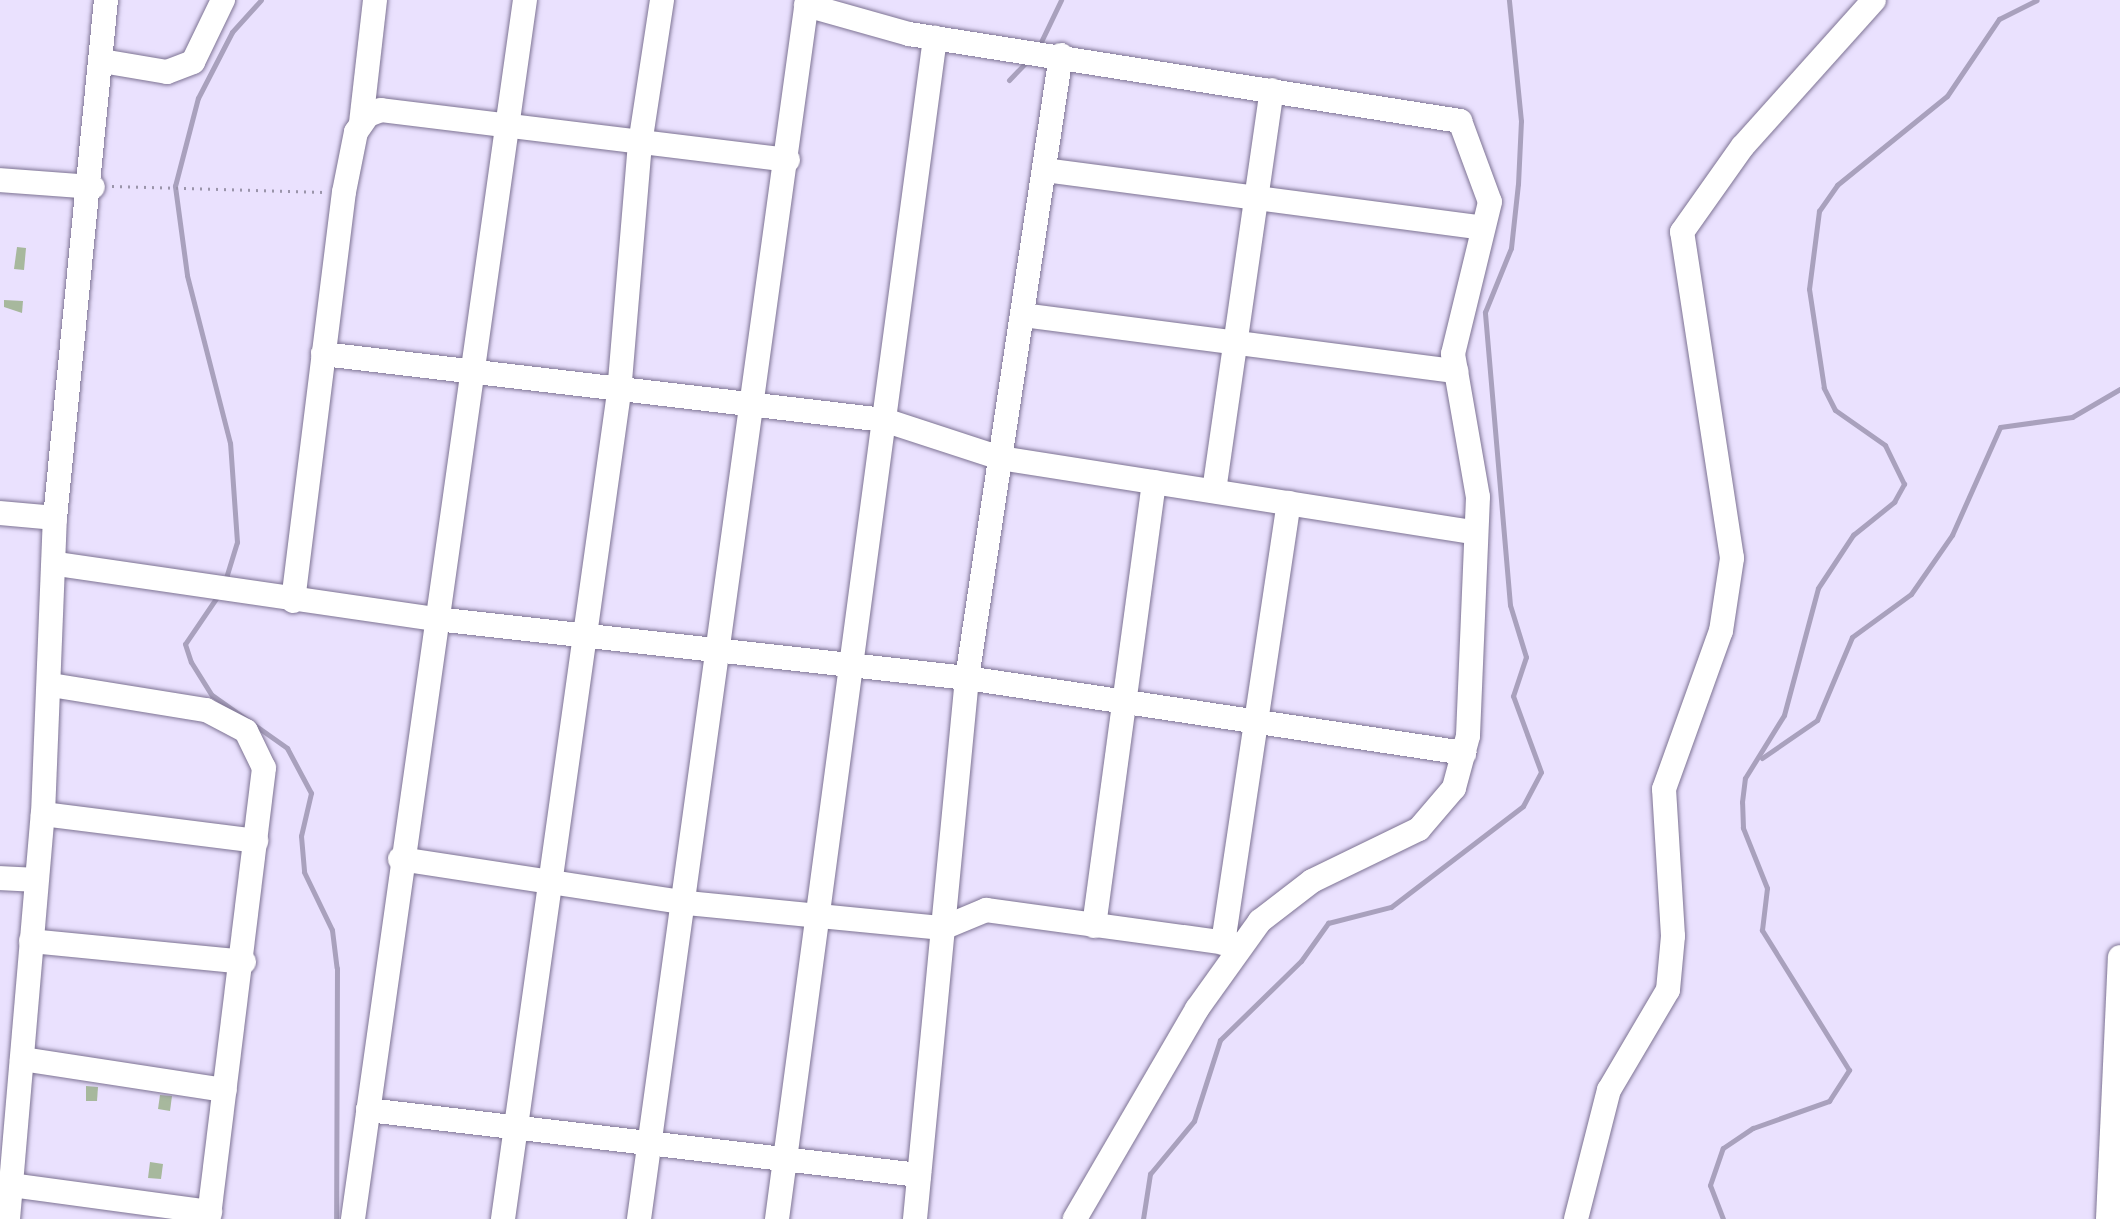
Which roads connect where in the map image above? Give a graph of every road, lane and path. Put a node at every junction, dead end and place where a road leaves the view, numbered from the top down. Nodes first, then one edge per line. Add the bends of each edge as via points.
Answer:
1 (106, 0) edge
2 (223, 0) edge
3 (375, 0) edge
4 (525, 0) edge
5 (662, 0) edge
6 (1874, 0) edge
7 (806, 2) edge
8 (935, 38) junction
9 (1061, 55) junction
10 (102, 61) junction
11 (1272, 90) junction
12 (361, 123) junction
13 (508, 130) junction
14 (640, 144) junction
15 (788, 160) junction
16 (1044, 170) junction
17 (0, 180) edge
18 (93, 187) junction
19 (344, 192) junction
20 (1256, 198) junction
21 (1482, 228) junction
22 (1022, 315) junction
23 (1235, 343) junction
24 (323, 354) junction
25 (470, 371) junction
26 (1456, 371) junction
27 (619, 393) junction
28 (753, 407) junction
29 (884, 420) junction
30 (1000, 458) junction
31 (1154, 482) junction
32 (1214, 491) junction
33 (1289, 503) junction
34 (0, 513) edge
35 (55, 518) junction
36 (1475, 532) junction
37 (58, 564) junction
38 (293, 601) junction
39 (436, 619) junction
40 (580, 637) junction
41 (719, 654) junction
42 (852, 666) junction
43 (967, 678) junction
44 (51, 685) junction
45 (1124, 705) junction
46 (1256, 724) junction
47 (1464, 753) junction
48 (43, 814) junction
49 (256, 841) junction
50 (400, 859) junction
51 (0, 878) edge
52 (36, 880) junction
53 (547, 882) junction
54 (687, 903) junction
55 (818, 916) junction
56 (1094, 926) junction
57 (943, 928) junction
58 (31, 941) junction
59 (1233, 944) junction
60 (2120, 957) edge
61 (244, 962) junction
62 (2120, 970) edge
63 (22, 1059) junction
64 (225, 1090) junction
65 (10, 1092) edge
66 (368, 1110) junction
67 (512, 1132) junction
68 (648, 1145) junction
69 (785, 1159) junction
70 (919, 1175) junction
71 (11, 1185) junction
72 (210, 1215) edge
73 (8, 1219) edge
74 (353, 1219) edge
75 (503, 1219) edge
76 (639, 1219) edge
77 (777, 1219) edge
78 (915, 1219) edge
79 (1075, 1219) edge
80 (1576, 1219) edge
81 (2108, 1219) edge

1 - 10 street
2 - 10 street via 193,62 167,72
3 - 12 street
4 - 13 street
5 - 14 street
6 - 80 street via 1743,146 1682,232 1732,558 1721,631 1664,789 1673,936 1668,990 1609,1090
7 - 8 street
7 - 15 street
8 - 9 street
8 - 29 street
9 - 11 street
9 - 16 street
10 - 18 street
11 - 20 street
11 - 21 street via 1460,121 1490,202
12 - 13 street via 381,110
12 - 19 street
13 - 14 street
13 - 25 street
14 - 15 street
14 - 27 street
15 - 28 street
16 - 20 street
16 - 22 street
17 - 18 street
18 - 19 path
18 - 35 street
19 - 24 street
20 - 21 street
20 - 23 street
21 - 26 street via 1462,303
22 - 23 street
22 - 30 street
23 - 26 street
23 - 32 street
24 - 25 street
24 - 38 street
25 - 27 street
25 - 39 street
26 - 36 street via 1478,497
27 - 28 street
27 - 40 street
28 - 29 street
28 - 41 street
29 - 30 street
29 - 42 street
30 - 31 street
30 - 43 street
31 - 32 street
31 - 45 street
32 - 33 street
33 - 36 street
33 - 46 street
34 - 35 street
35 - 37 street
36 - 47 street
37 - 38 street
37 - 44 street
38 - 39 street
39 - 40 street
39 - 50 street
40 - 41 street
40 - 53 street
41 - 42 street
41 - 54 street
42 - 43 street
42 - 55 street
43 - 45 street
43 - 57 street
44 - 48 street
44 - 49 street via 206,710 246,731 264,768
45 - 46 street
45 - 56 street
46 - 47 street
46 - 59 street
47 - 59 street via 1454,788 1419,829 1312,881
48 - 49 street
48 - 52 street
49 - 61 street
50 - 53 street
50 - 66 street
51 - 52 street
52 - 58 street
53 - 54 street
53 - 67 street
54 - 55 street
54 - 68 street
55 - 57 street
55 - 69 street
56 - 57 street via 986,910
56 - 59 street
57 - 70 street
58 - 61 street
58 - 63 street
59 - 79 street
60 - 62 street
61 - 64 street
62 - 81 street
63 - 64 street
63 - 65 street
64 - 72 street
65 - 71 street
66 - 67 street
66 - 74 street
67 - 68 street
67 - 75 street
68 - 69 street
68 - 76 street
69 - 70 street
69 - 77 street
70 - 78 street
71 - 72 street
71 - 73 street

